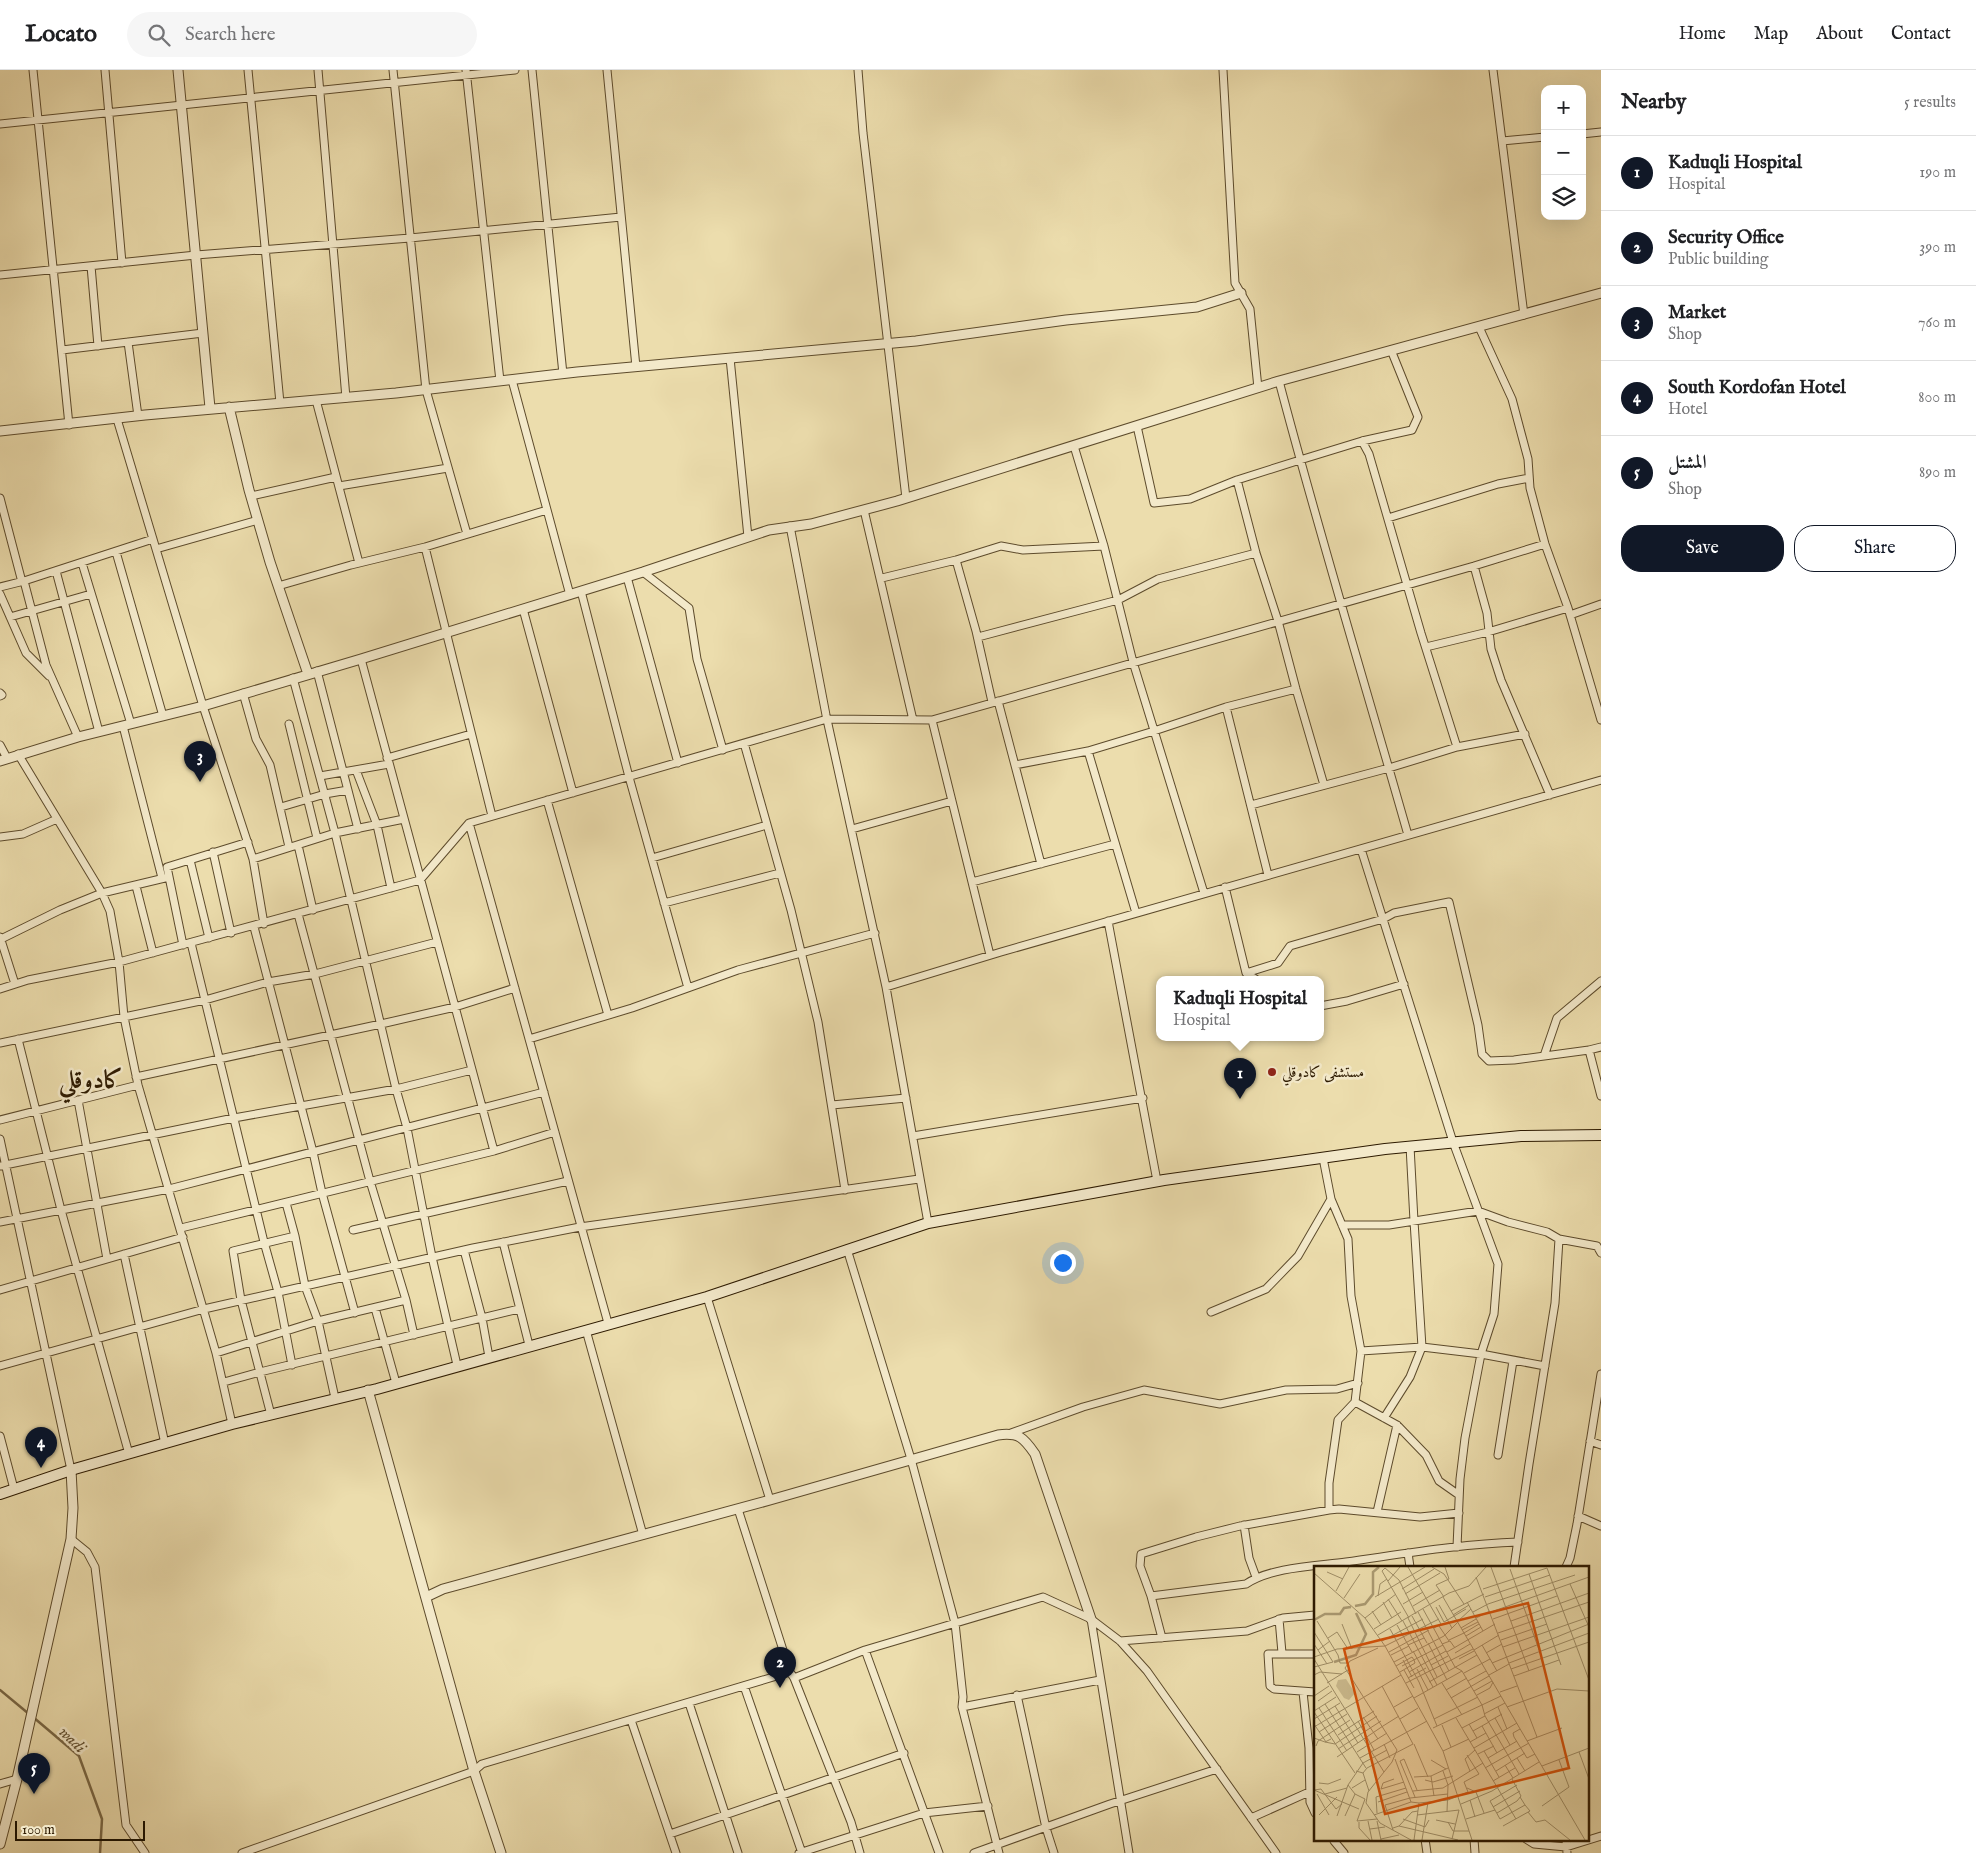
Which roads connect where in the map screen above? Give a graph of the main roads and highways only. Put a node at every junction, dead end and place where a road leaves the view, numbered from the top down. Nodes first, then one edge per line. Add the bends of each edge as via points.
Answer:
1 (1601, 1135) edge
2 (0, 1494) edge

1 - 2 main road via 1521,1136 1410,1146 1157,1181 928,1223 707,1297 396,1383 232,1424

